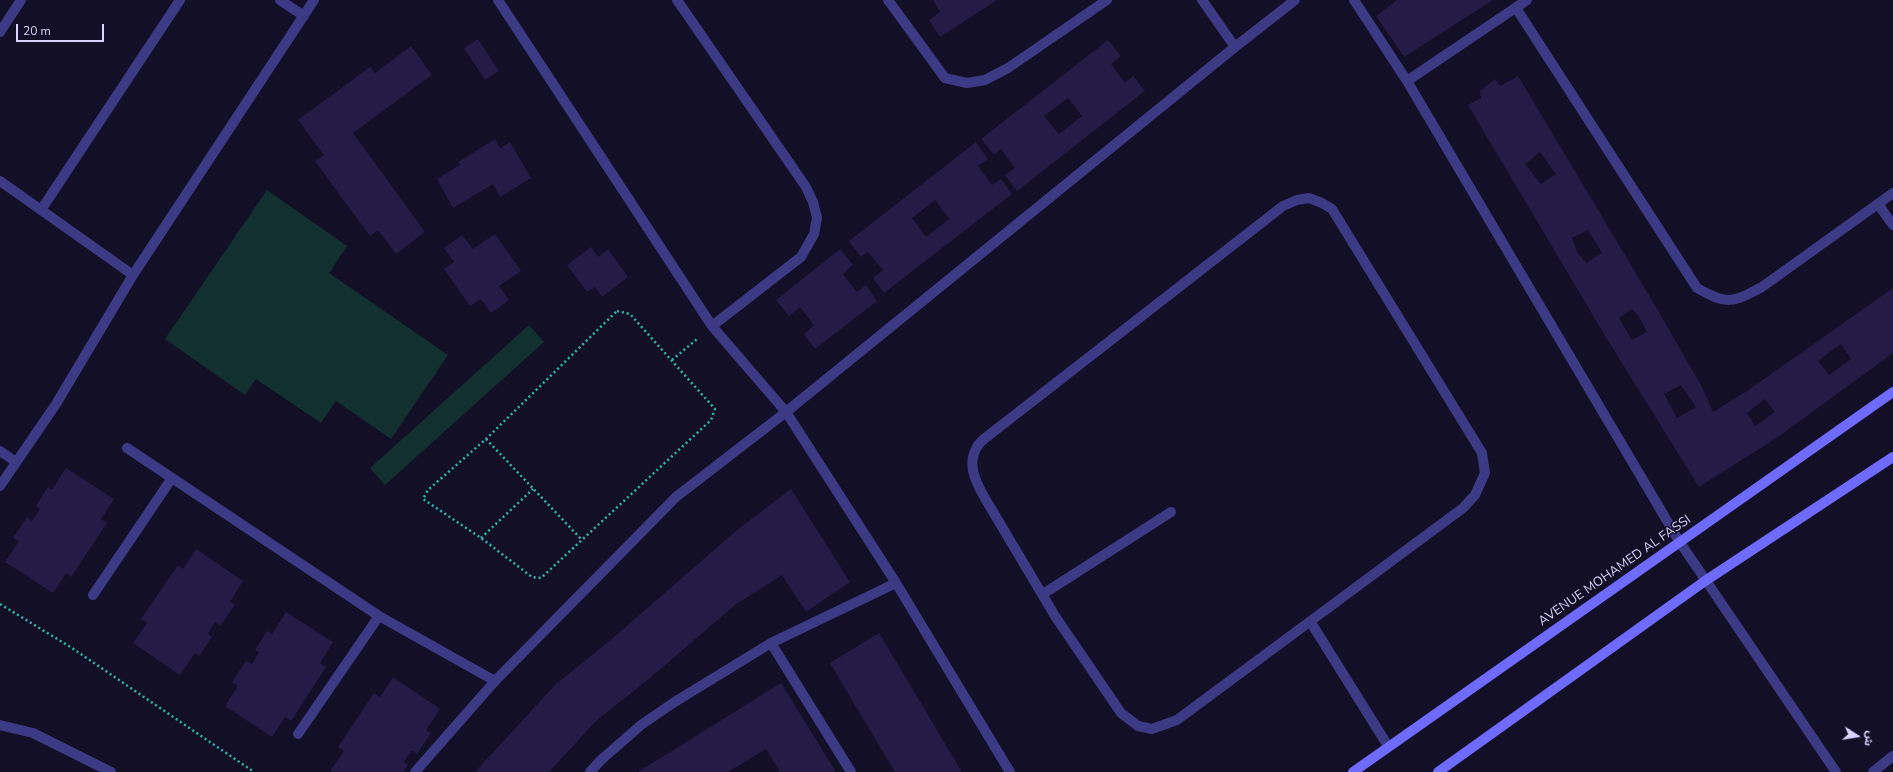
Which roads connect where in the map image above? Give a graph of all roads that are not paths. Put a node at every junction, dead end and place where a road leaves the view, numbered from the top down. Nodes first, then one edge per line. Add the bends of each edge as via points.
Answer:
1 (21, 0) edge
2 (180, 0) edge
3 (280, 0) edge
4 (314, 0) edge
5 (498, 0) edge
6 (677, 0) edge
7 (888, 0) edge
8 (1107, 0) edge
9 (1202, 0) edge
10 (1295, 0) edge
11 (1354, 0) edge
12 (1527, 0) edge
13 (1516, 8) junction
14 (304, 16) junction
15 (0, 32) edge
16 (1235, 47) junction
17 (1407, 81) junction
18 (0, 181) edge
19 (1893, 193) edge
20 (1878, 204) junction
21 (41, 210) junction
22 (1893, 225) edge
23 (134, 275) junction
24 (712, 326) junction
25 (1893, 392) edge
26 (786, 412) junction
27 (127, 448) dead end
28 (0, 451) edge
29 (1893, 457) edge
30 (16, 462) junction
31 (172, 478) junction
32 (0, 486) edge
33 (1171, 512) dead end
34 (1680, 541) junction
35 (1705, 581) junction
36 (896, 583) junction
37 (1043, 594) junction
38 (93, 595) dead end
39 (379, 616) junction
40 (1310, 622) junction
41 (771, 643) junction
42 (495, 681) junction
43 (0, 725) edge
44 (298, 734) dead end
45 (1388, 746) junction
46 (1893, 756) edge
47 (112, 772) edge
48 (415, 772) edge
49 (590, 772) edge
50 (851, 772) edge
51 (1010, 772) edge
52 (1352, 772) edge
53 (1438, 772) edge
54 (1836, 772) edge
55 (1873, 772) edge

1 - 15 street
2 - 21 street
3 - 14 street
4 - 14 street
5 - 24 street
6 - 24 street via 806,187 817,218 814,234 800,257
7 - 8 street via 946,78 967,83 985,80 1008,68
9 - 16 street
10 - 16 street
11 - 17 street
12 - 13 street
13 - 17 street
13 - 20 street via 1697,288 1718,300 1739,299 1762,288
14 - 23 street
16 - 26 street
17 - 34 street
18 - 21 street
19 - 20 street
20 - 22 street
21 - 23 street
23 - 30 street via 56,404
24 - 26 street
25 - 34 street, AVENUE MOHAMED AL FASSI
26 - 36 street
26 - 42 street via 676,497
27 - 31 street
28 - 30 street
29 - 35 street
30 - 32 street
31 - 38 street
31 - 39 street
33 - 37 street
34 - 35 street
34 - 45 street, AVENUE MOHAMED AL FASSI
35 - 53 street
35 - 54 street
36 - 41 street
36 - 51 street
37 - 40 street via 1121,713 1138,726 1152,728 1177,720
37 - 40 street via 974,478 972,461 977,447 1283,206 1309,198 1332,209 1482,453 1485,473 1475,495 1463,508
39 - 42 street
39 - 44 street
40 - 45 street
41 - 49 street via 673,702 641,725
41 - 50 street
42 - 48 street
43 - 47 street via 33,733
45 - 52 street, AVENUE MOHAMED AL FASSI
46 - 55 street

